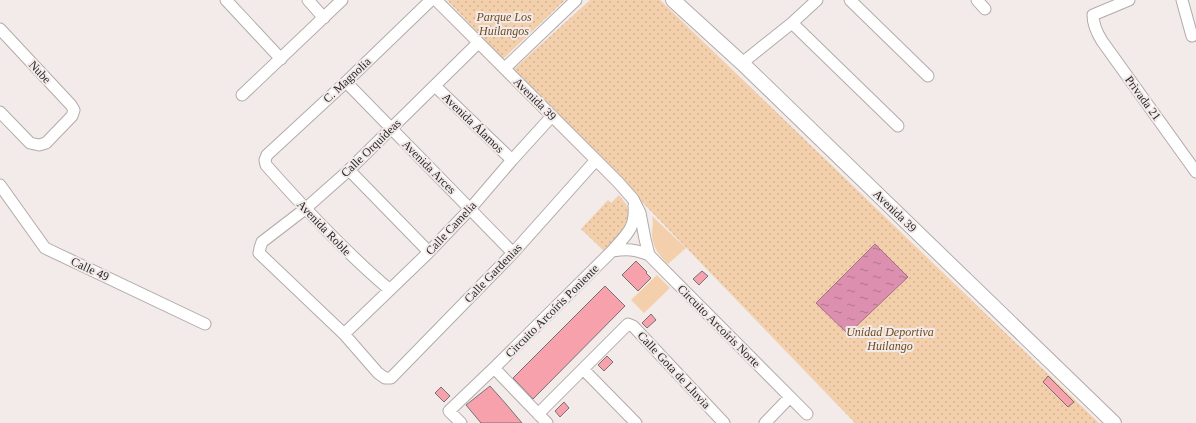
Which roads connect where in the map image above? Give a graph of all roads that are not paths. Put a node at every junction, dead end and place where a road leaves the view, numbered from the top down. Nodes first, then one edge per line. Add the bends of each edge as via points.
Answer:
1 (226, 0) edge
2 (308, 0) edge
3 (342, 0) edge
4 (430, 0) edge
5 (436, 0) edge
6 (576, 0) edge
7 (673, 0) edge
8 (817, 0) edge
9 (850, 0) edge
10 (977, 0) edge
11 (1128, 0) edge
12 (1182, 0) edge
13 (1109, 3) edge
14 (984, 9) dead end
15 (324, 18) junction
16 (792, 23) junction
17 (0, 30) edge
18 (1192, 36) dead end
19 (478, 43) junction
20 (281, 59) junction
21 (742, 62) junction
22 (505, 68) junction
23 (928, 76) dead end
24 (346, 82) junction
25 (435, 86) junction
26 (242, 95) dead end
27 (0, 112) edge
28 (552, 116) junction
29 (898, 126) dead end
30 (390, 128) junction
31 (265, 160) joint
32 (512, 160) junction
33 (596, 160) junction
34 (349, 170) junction
35 (1196, 172) edge
36 (0, 185) edge
37 (633, 199) junction
38 (305, 209) junction
39 (470, 209) junction
40 (612, 251) junction
41 (429, 252) junction
42 (513, 252) junction
43 (649, 255) junction
44 (390, 290) junction
45 (205, 324) dead end
46 (344, 334) junction
47 (494, 368) junction
48 (584, 369) junction
49 (790, 397) junction
50 (538, 414) junction
51 (807, 414) dead end
52 (461, 423) edge
53 (547, 423) edge
54 (636, 423) edge
55 (724, 423) edge
56 (765, 423) edge
57 (1114, 423) edge

1 - 20 street
2 - 15 street
3 - 15 street
4 - 24 street, C. Magnolia
5 - 19 street, Avenida 39
6 - 22 street
7 - 21 street, Avenida 39
8 - 16 street
9 - 23 street
10 - 14 street
11 - 13 street
12 - 18 street
13 - 35 street, Privada 21 via 1093,15 1093,22 1102,41
15 - 20 street
16 - 21 street
16 - 29 street
17 - 27 street, Nube via 74,110 72,116 46,143 40,145 30,143
19 - 22 street, Avenida 39
19 - 25 street, Calle Orquídeas
20 - 26 street
21 - 57 street, Avenida 39
22 - 28 street, Avenida 39
24 - 30 street, Avenida Arces
24 - 31 street, C. Magnolia via 267,155
25 - 30 street, Calle Orquídeas
25 - 32 street, Avenida Álamos
28 - 32 street, Calle Camelia
28 - 33 street, Avenida 39
30 - 34 street, Calle Orquídeas
30 - 39 street, Avenida Arces
31 - 38 street, Avenida Roble via 266,165
32 - 39 street, Calle Camelia
33 - 37 street, Avenida 39
33 - 42 street, Calle Gardenias
34 - 38 street, Calle Orquídeas
34 - 41 street
36 - 45 street, Calle 49 via 46,248
37 - 40 street, Circuito Arcoíris Poniente via 635,217 630,232
37 - 43 street via 640,213
38 - 44 street, Avenida Roble via 355,260
38 - 46 street, Calle Orquídeas via 262,242 259,253
39 - 41 street, Calle Camelia
39 - 42 street, Avenida Arces
40 - 43 street, Circuito Arcoíris Norte via 634,249
40 - 47 street, Circuito Arcoíris Poniente
41 - 44 street, Calle Camelia
42 - 46 street, Calle Gardenias via 391,378 385,378 378,373
43 - 49 street, Circuito Arcoíris Norte
44 - 46 street, Calle Camelia
47 - 50 street
47 - 52 street, Circuito Arcoíris Poniente via 449,410
48 - 50 street, Calle Gota de Lluvia
48 - 54 street
48 - 55 street, Calle Gota de Lluvia via 628,324 633,326
49 - 51 street, Circuito Arcoíris Norte
49 - 56 street
50 - 53 street

